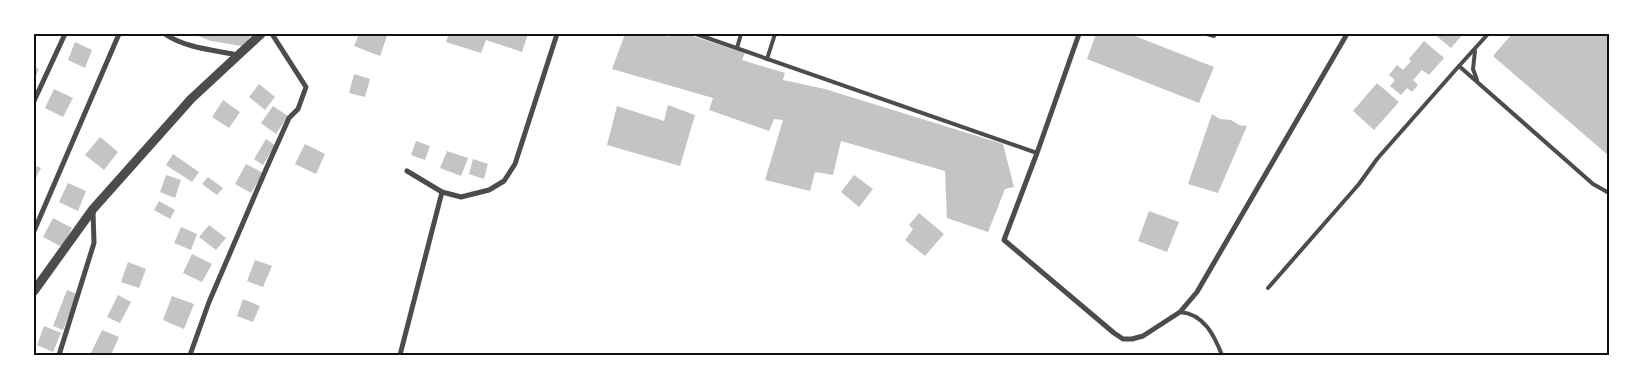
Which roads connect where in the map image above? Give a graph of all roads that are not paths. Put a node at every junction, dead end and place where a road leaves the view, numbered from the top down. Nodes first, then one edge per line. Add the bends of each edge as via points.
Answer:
1 (65, 34) edge
2 (119, 34) edge
3 (164, 34) edge
4 (261, 34) edge
5 (272, 34) edge
6 (557, 34) edge
7 (696, 34) edge
8 (741, 34) edge
9 (775, 34) edge
10 (1079, 34) edge
11 (1207, 34) edge
12 (1348, 34) edge
13 (1488, 34) edge
14 (701, 35) edge
15 (1214, 36) dead end
16 (1480, 43) junction
17 (737, 48) junction
18 (238, 55) junction
19 (767, 59) junction
20 (1459, 66) junction
21 (1479, 83) junction
22 (34, 101) edge
23 (1038, 153) junction
24 (407, 171) dead end
25 (442, 192) junction
26 (1609, 193) edge
27 (93, 209) junction
28 (34, 230) edge
29 (1268, 288) dead end
30 (34, 291) edge
31 (1180, 312) junction
32 (59, 355) edge
33 (190, 355) edge
34 (400, 355) edge
35 (1222, 355) edge

1 - 22 street
2 - 28 street
3 - 18 street via 203,48
4 - 18 street
5 - 33 street via 306,88 298,109 285,126 209,302
6 - 25 street via 515,164 504,181 490,190 461,197
7 - 14 lane
8 - 17 lane
9 - 19 lane
10 - 23 street
11 - 15 lane
12 - 31 street via 1216,262
13 - 16 lane
14 - 17 lane
16 - 20 lane
16 - 21 lane via 1472,69
17 - 19 lane
18 - 27 street via 191,99
19 - 23 lane
20 - 21 lane
20 - 29 lane
21 - 26 lane via 1593,184
23 - 31 street via 1004,240 1123,339 1143,336
24 - 25 street
25 - 34 street
27 - 30 street
27 - 32 street via 94,242
31 - 35 lane via 1193,314 1204,322

